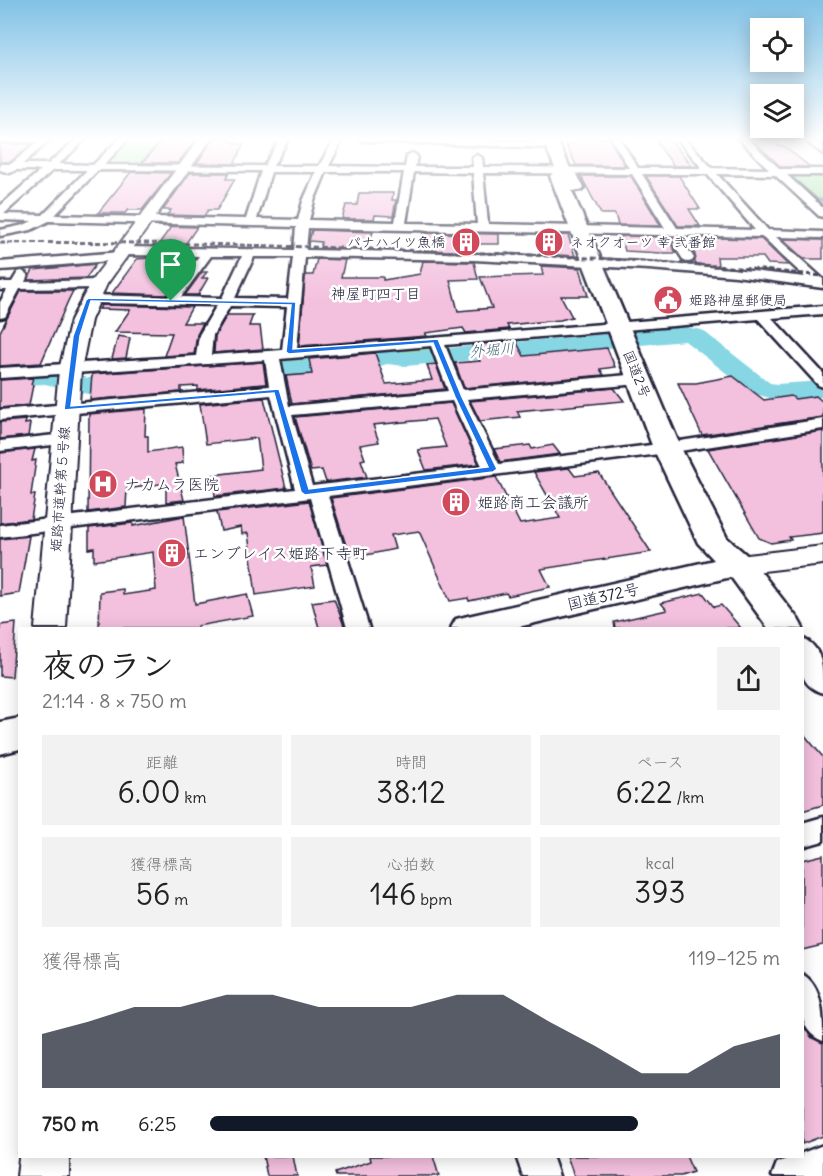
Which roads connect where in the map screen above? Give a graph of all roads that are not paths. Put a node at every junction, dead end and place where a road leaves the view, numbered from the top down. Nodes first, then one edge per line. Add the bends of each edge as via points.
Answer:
1 (22, 193) edge
2 (72, 193) edge
3 (168, 193) edge
4 (259, 193) edge
5 (310, 193) edge
6 (406, 193) edge
7 (479, 193) edge
8 (567, 193) edge
9 (649, 193) edge
10 (728, 193) edge
11 (800, 193) edge
12 (809, 201) junction
13 (823, 202) edge
14 (0, 212) edge
15 (823, 214) edge
16 (0, 218) edge
17 (45, 219) junction
18 (250, 223) junction
19 (301, 224) junction
20 (400, 224) junction
21 (483, 226) junction
22 (644, 230) junction
23 (672, 230) junction
24 (763, 232) junction
25 (0, 233) edge
26 (823, 235) edge
27 (242, 240) dead end
28 (135, 241) junction
29 (635, 242) dead end
30 (650, 242) junction
31 (679, 244) junction
32 (777, 244) junction
33 (301, 248) junction
34 (595, 248) junction
35 (207, 253) junction
36 (250, 253) junction
37 (0, 258) edge
38 (688, 258) junction
39 (0, 266) edge
40 (21, 266) junction
41 (804, 268) junction
42 (822, 281) edge
43 (18, 285) junction
44 (0, 286) edge
45 (94, 292) junction
46 (171, 301) junction
47 (226, 302) junction
48 (294, 303) junction
49 (823, 310) edge
50 (0, 314) edge
51 (762, 315) junction
52 (626, 325) junction
53 (436, 341) junction
54 (289, 352) junction
55 (272, 355) junction
56 (203, 360) junction
57 (70, 370) junction
58 (0, 373) edge
59 (821, 378) edge
60 (639, 380) junction
61 (277, 390) junction
62 (458, 397) junction
63 (66, 408) junction
64 (283, 411) junction
65 (0, 415) edge
66 (823, 424) edge
67 (64, 439) junction
68 (0, 446) edge
69 (675, 447) junction
70 (493, 469) junction
71 (311, 491) junction
72 (58, 524) junction
73 (0, 531) edge
74 (823, 555) edge
75 (739, 566) junction
76 (50, 627) edge
77 (358, 627) edge
78 (472, 627) edge
79 (785, 627) edge
80 (804, 654) edge
81 (823, 679) edge
82 (18, 734) edge
83 (0, 738) edge
84 (823, 828) edge
85 (804, 834) edge
86 (804, 993) edge
87 (823, 1025) edge
88 (43, 1158) edge
89 (535, 1158) edge
90 (823, 1163) edge
91 (43, 1176) edge
92 (541, 1176) edge
93 (790, 1176) edge

1 - 14 street
2 - 17 street
3 - 28 street, 姫路市道幹第５号線
4 - 18 street
5 - 19 street
6 - 20 street
7 - 21 street
8 - 34 highway, 国道2号
9 - 23 street
10 - 24 street
11 - 12 street
12 - 13 street
12 - 15 street
16 - 17 street
17 - 25 street via 27,228
17 - 28 street
18 - 19 street
18 - 28 street
19 - 20 street
19 - 33 street
20 - 21 street
21 - 34 street
22 - 23 street
22 - 30 street
22 - 34 street
23 - 24 street
24 - 26 street
24 - 32 street
27 - 33 street
28 - 35 street
28 - 40 street via 92,256
28 - 45 street, 姫路市道幹第５号線
29 - 30 street
30 - 31 street
31 - 32 street
31 - 38 street
32 - 41 street
33 - 34 street via 505,257
33 - 36 street
33 - 48 street
34 - 38 street
34 - 42 street
34 - 52 highway, 国道2号
35 - 36 street
35 - 46 street
36 - 47 street
37 - 40 street
38 - 41 street
39 - 40 street
40 - 43 street
41 - 42 street
43 - 44 street
43 - 45 street
43 - 50 street
45 - 46 street
45 - 57 street, 姫路市道幹第５号線 via 76,336
46 - 47 street
47 - 48 street
47 - 56 street via 206,335
48 - 54 street
49 - 51 street
51 - 52 street
51 - 59 street
52 - 53 street
52 - 60 highway, 国道2号
52 - 69 highway, 国道2号
53 - 54 street
53 - 62 street
54 - 55 street
55 - 56 street
55 - 61 street
56 - 57 street
57 - 58 street
57 - 63 street, 姫路市道幹第５号線
60 - 62 street
60 - 69 highway, 国道2号
61 - 63 street
61 - 64 street
62 - 64 street
62 - 70 street
63 - 65 street
63 - 67 street, 姫路市道幹第５号線
64 - 71 street
66 - 69 street
67 - 68 street
67 - 72 street, 姫路市道幹第５号線
69 - 70 street
69 - 75 highway, 国道2号 via 714,543
70 - 71 street
71 - 72 street
71 - 77 street
72 - 73 street
72 - 76 street, 姫路市道幹第５号線
74 - 75 street
75 - 78 highway, 国道372号
75 - 79 highway, 国道2号
80 - 81 highway
82 - 83 highway
84 - 85 street
86 - 87 street
88 - 91 street
89 - 92 street
90 - 93 street

